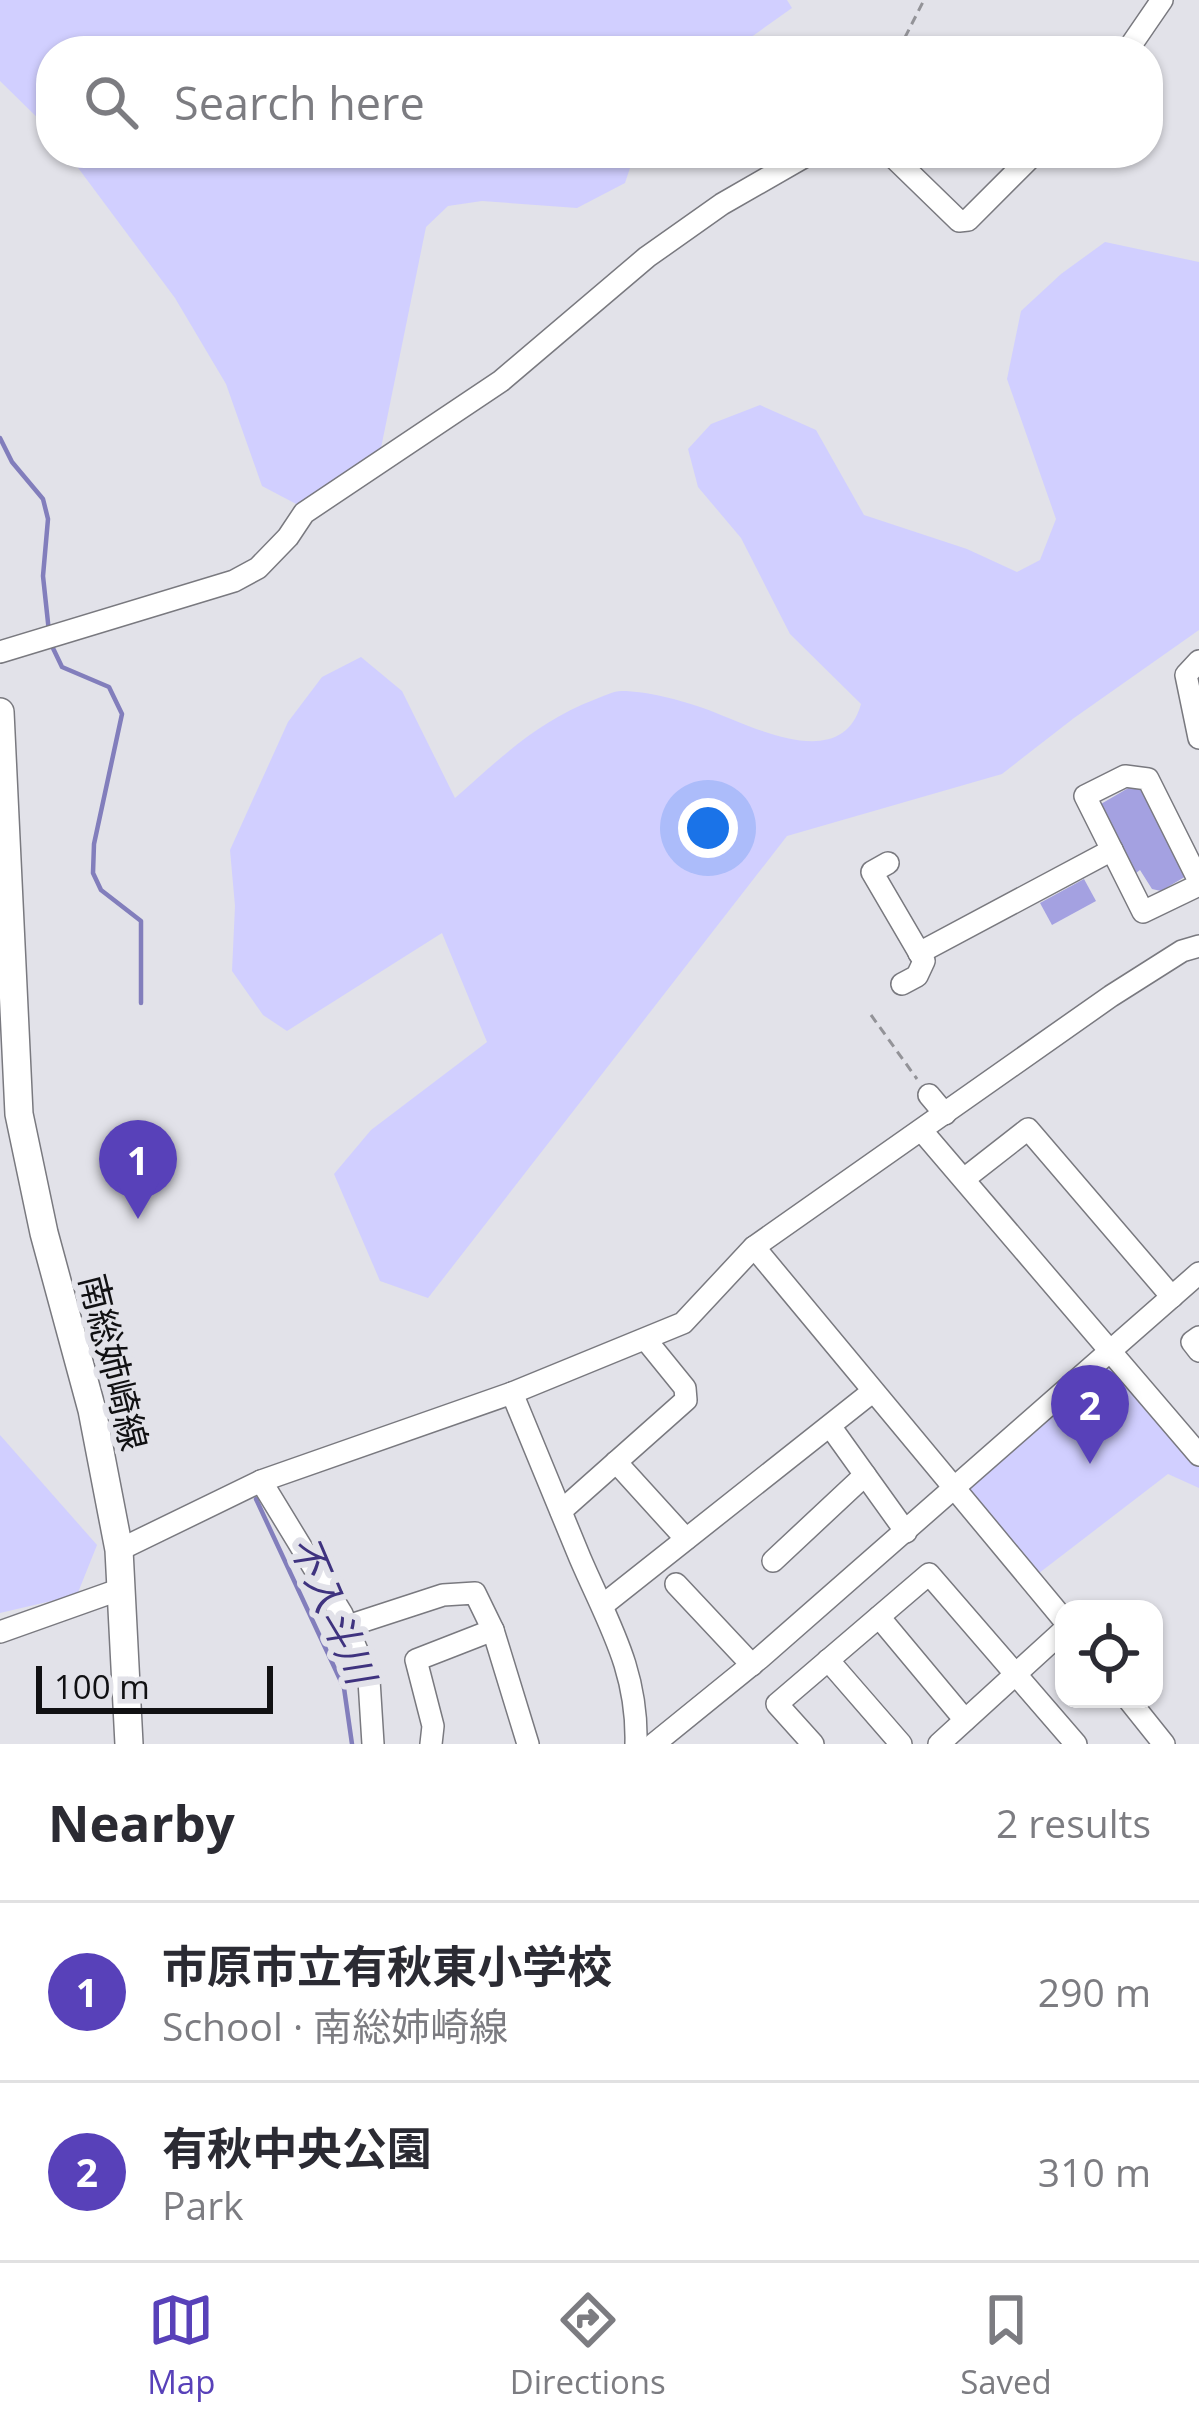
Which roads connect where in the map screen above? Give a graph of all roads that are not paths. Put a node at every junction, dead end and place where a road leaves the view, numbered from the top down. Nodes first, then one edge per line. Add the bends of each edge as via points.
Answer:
1 (1162, 0) edge
2 (1137, 36) edge
3 (784, 168) edge
4 (904, 168) edge
5 (1020, 168) edge
6 (0, 652) edge
7 (1199, 661) edge
8 (0, 712) edge
9 (1199, 738) edge
10 (1112, 850) junction
11 (887, 863) dead end
12 (1199, 883) edge
13 (4, 893) edge
14 (1199, 946) edge
15 (929, 1096) road end
16 (945, 1114) junction
17 (922, 1131) junction
18 (964, 1179) junction
19 (754, 1247) junction
20 (1199, 1273) edge
21 (1172, 1297) junction
22 (1199, 1336) edge
23 (646, 1340) junction
24 (1112, 1350) junction
25 (1199, 1351) edge
26 (512, 1393) junction
27 (872, 1393) junction
28 (830, 1426) junction
29 (1198, 1450) edge
30 (616, 1462) junction
31 (866, 1475) junction
32 (261, 1481) junction
33 (952, 1489) junction
34 (561, 1511) junction
35 (906, 1532) junction
36 (686, 1539) junction
37 (118, 1550) junction
38 (773, 1561) dead end
39 (676, 1584) dead end
40 (121, 1589) junction
41 (603, 1605) junction
42 (1055, 1609) edge
43 (879, 1617) junction
44 (348, 1626) junction
45 (493, 1630) junction
46 (0, 1632) edge
47 (1055, 1638) edge
48 (828, 1660) junction
49 (752, 1665) junction
50 (1015, 1675) junction
51 (1135, 1708) edge
52 (965, 1720) junction
53 (129, 1744) edge
54 (373, 1744) edge
55 (430, 1744) edge
56 (528, 1744) edge
57 (636, 1744) edge
58 (654, 1744) edge
59 (813, 1744) edge
60 (901, 1744) edge
61 (939, 1744) edge
62 (1076, 1744) edge
63 (1164, 1744) edge

1 - 2 street
3 - 6 street via 722,203 501,381 304,513 258,568 210,590
4 - 5 street via 959,221
7 - 9 street via 1186,675
8 - 13 main road, 南総姉崎線
10 - 11 street via 916,975 872,872
10 - 12 street via 1143,912
10 - 12 street via 1085,796 1125,776 1148,779
13 - 37 main road, 南総姉崎線 via 20,1114
14 - 16 street via 1111,996
15 - 16 street
16 - 17 street
17 - 18 street
17 - 19 street
18 - 21 street via 1028,1129
18 - 24 street
19 - 23 street via 708,1302
19 - 27 street
20 - 21 street
21 - 24 street
22 - 25 street via 1192,1342
23 - 26 street
23 - 30 street via 688,1394
24 - 29 street
24 - 33 street
26 - 32 street
26 - 34 street
27 - 28 street
27 - 33 street
28 - 31 street
28 - 36 street
30 - 34 street
30 - 36 street
31 - 35 street
31 - 38 street
32 - 37 street
32 - 44 street
33 - 35 street
33 - 42 street
34 - 41 street
35 - 49 street
36 - 41 street
37 - 40 main road, 南総姉崎線
39 - 49 street
40 - 46 street
40 - 53 main road, 南総姉崎線
41 - 57 street via 637,1705
43 - 48 street
43 - 50 street via 928,1574
43 - 52 street
44 - 45 street via 442,1595 475,1593
44 - 54 street via 370,1680
45 - 55 street via 416,1660
45 - 56 street
47 - 50 street
48 - 59 street via 777,1704
48 - 60 street
49 - 58 street
50 - 52 street
50 - 62 street
51 - 63 street
52 - 61 street

